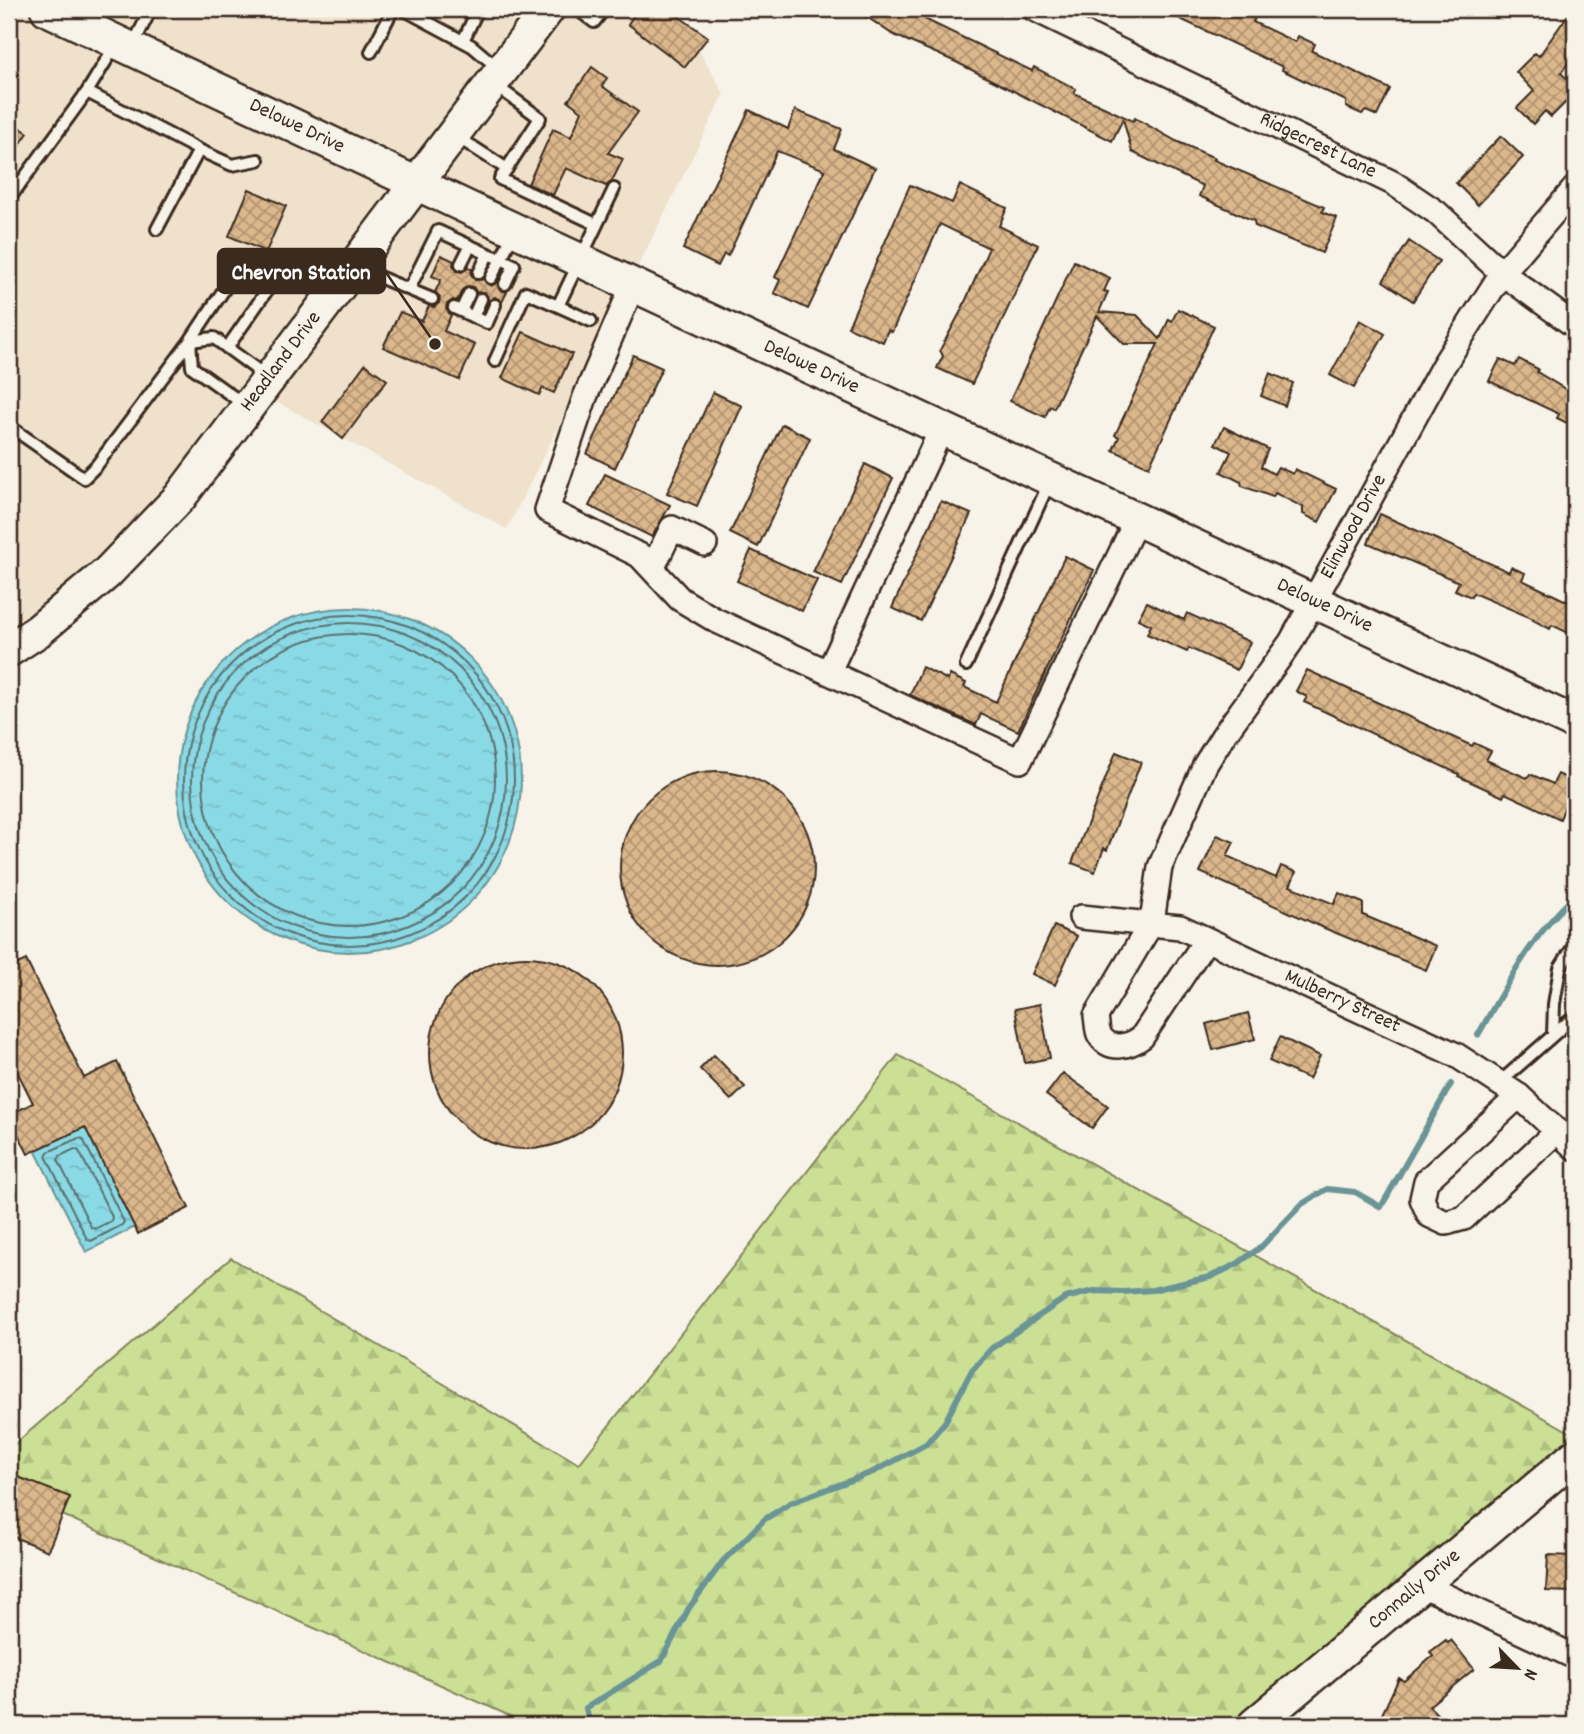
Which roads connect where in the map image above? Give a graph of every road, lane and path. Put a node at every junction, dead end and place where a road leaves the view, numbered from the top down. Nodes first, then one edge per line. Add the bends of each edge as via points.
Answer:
1 (47, 9) edge
2 (151, 9) edge
3 (393, 9) edge
4 (403, 9) edge
5 (478, 9) edge
6 (548, 9) edge
7 (577, 9) edge
8 (604, 9) edge
9 (1034, 9) edge
10 (463, 41) junction
11 (124, 47) junction
12 (371, 52) dead end
13 (497, 78) junction
14 (88, 92) junction
15 (454, 135) junction
16 (199, 150) junction
17 (258, 160) dead end
18 (507, 169) junction
19 (417, 184) junction
20 (1575, 188) edge
21 (614, 189) dead end
22 (9, 200) edge
23 (596, 224) junction
24 (157, 229) dead end
25 (515, 230) junction
26 (470, 246) junction
27 (488, 254) junction
28 (501, 259) junction
29 (579, 260) junction
30 (461, 264) dead end
31 (355, 267) junction
32 (479, 273) dead end
33 (1502, 273) junction
34 (277, 276) dead end
35 (491, 278) dead end
36 (229, 282) dead end
37 (505, 284) dead end
38 (633, 285) junction
39 (409, 289) junction
40 (469, 293) dead end
41 (432, 299) dead end
42 (481, 299) dead end
43 (495, 305) dead end
44 (558, 306) junction
45 (473, 317) junction
46 (591, 321) dead end
47 (1575, 326) edge
48 (190, 341) junction
49 (227, 348) junction
50 (495, 361) dead end
51 (260, 393) junction
52 (9, 426) edge
53 (943, 428) junction
54 (1051, 479) junction
55 (1137, 519) junction
56 (705, 544) dead end
57 (639, 555) junction
58 (1315, 601) junction
59 (9, 650) edge
60 (965, 664) dead end
61 (829, 671) junction
62 (1575, 723) edge
63 (1081, 917) dead end
64 (1152, 922) junction
65 (1206, 940) junction
66 (1575, 944) edge
67 (1575, 1016) edge
68 (1553, 1035) junction
69 (1499, 1083) junction
70 (1519, 1096) junction
71 (1557, 1131) junction
72 (1575, 1148) edge
73 (1575, 1456) edge
74 (1422, 1585) junction
75 (1575, 1657) edge
76 (1254, 1725) edge

1 - 11 street, Delowe Drive
2 - 11 lane
3 - 12 lane
4 - 10 lane
5 - 10 lane
6 - 13 street, Headland Drive
7 - 8 lane via 594,22
9 - 33 street, Ridgecrest Lane via 1393,183 1436,212
10 - 13 lane
11 - 14 lane
11 - 19 street, Delowe Drive
13 - 15 street, Headland Drive
13 - 18 lane via 540,118
14 - 16 lane
14 - 22 lane
15 - 18 lane
15 - 19 street, Headland Drive
16 - 17 lane via 232,165
16 - 24 lane
18 - 23 lane via 500,179
19 - 25 street, Delowe Drive
19 - 31 street, Headland Drive
20 - 33 street, Elinwood Drive
21 - 23 lane
23 - 29 lane
25 - 28 lane
25 - 29 street, Delowe Drive
26 - 27 lane
26 - 30 lane
26 - 39 lane via 438,231
27 - 28 lane
27 - 32 lane
28 - 35 lane
28 - 37 lane via 514,265
29 - 38 street, Delowe Drive
29 - 44 lane
31 - 39 lane
31 - 51 street, Headland Drive
33 - 47 street, Ridgecrest Lane
33 - 58 street, Elinwood Drive via 1443,366
34 - 49 lane
36 - 48 lane
38 - 53 street, Delowe Drive
38 - 57 street via 585,397 547,510
39 - 41 lane
40 - 45 lane via 457,310
42 - 45 lane
43 - 45 lane via 487,323
44 - 46 lane
44 - 50 lane via 526,292
48 - 49 lane via 214,338
48 - 51 lane via 192,367 235,398
48 - 52 lane via 84,478
49 - 51 lane via 256,369
51 - 59 street, Headland Drive via 180,497 107,573
53 - 54 street, Delowe Drive
53 - 61 street
54 - 55 street, Delowe Drive
54 - 60 lane
55 - 58 street, Delowe Drive
55 - 61 street via 1020,761
56 - 57 street via 672,528 655,563
57 - 61 street via 680,599 715,620
58 - 62 street, Delowe Drive
58 - 64 street, Elinwood Drive via 1205,765 1160,867
63 - 64 street, Mulberry Street
64 - 65 street, Mulberry Street via 1180,927
64 - 65 street via 1096,1016 1100,1035 1108,1044 1119,1047 1142,1037
65 - 69 street, Mulberry Street via 1456,1055
66 - 68 lane via 1560,968
67 - 68 lane
68 - 69 lane
69 - 70 street, Mulberry Street
70 - 71 street, Mulberry Street
70 - 71 street via 1426,1181 1422,1199 1429,1215 1446,1223 1464,1218
71 - 72 street, Mulberry Street
73 - 74 street, Connally Drive
74 - 75 street
74 - 76 street, Connally Drive

